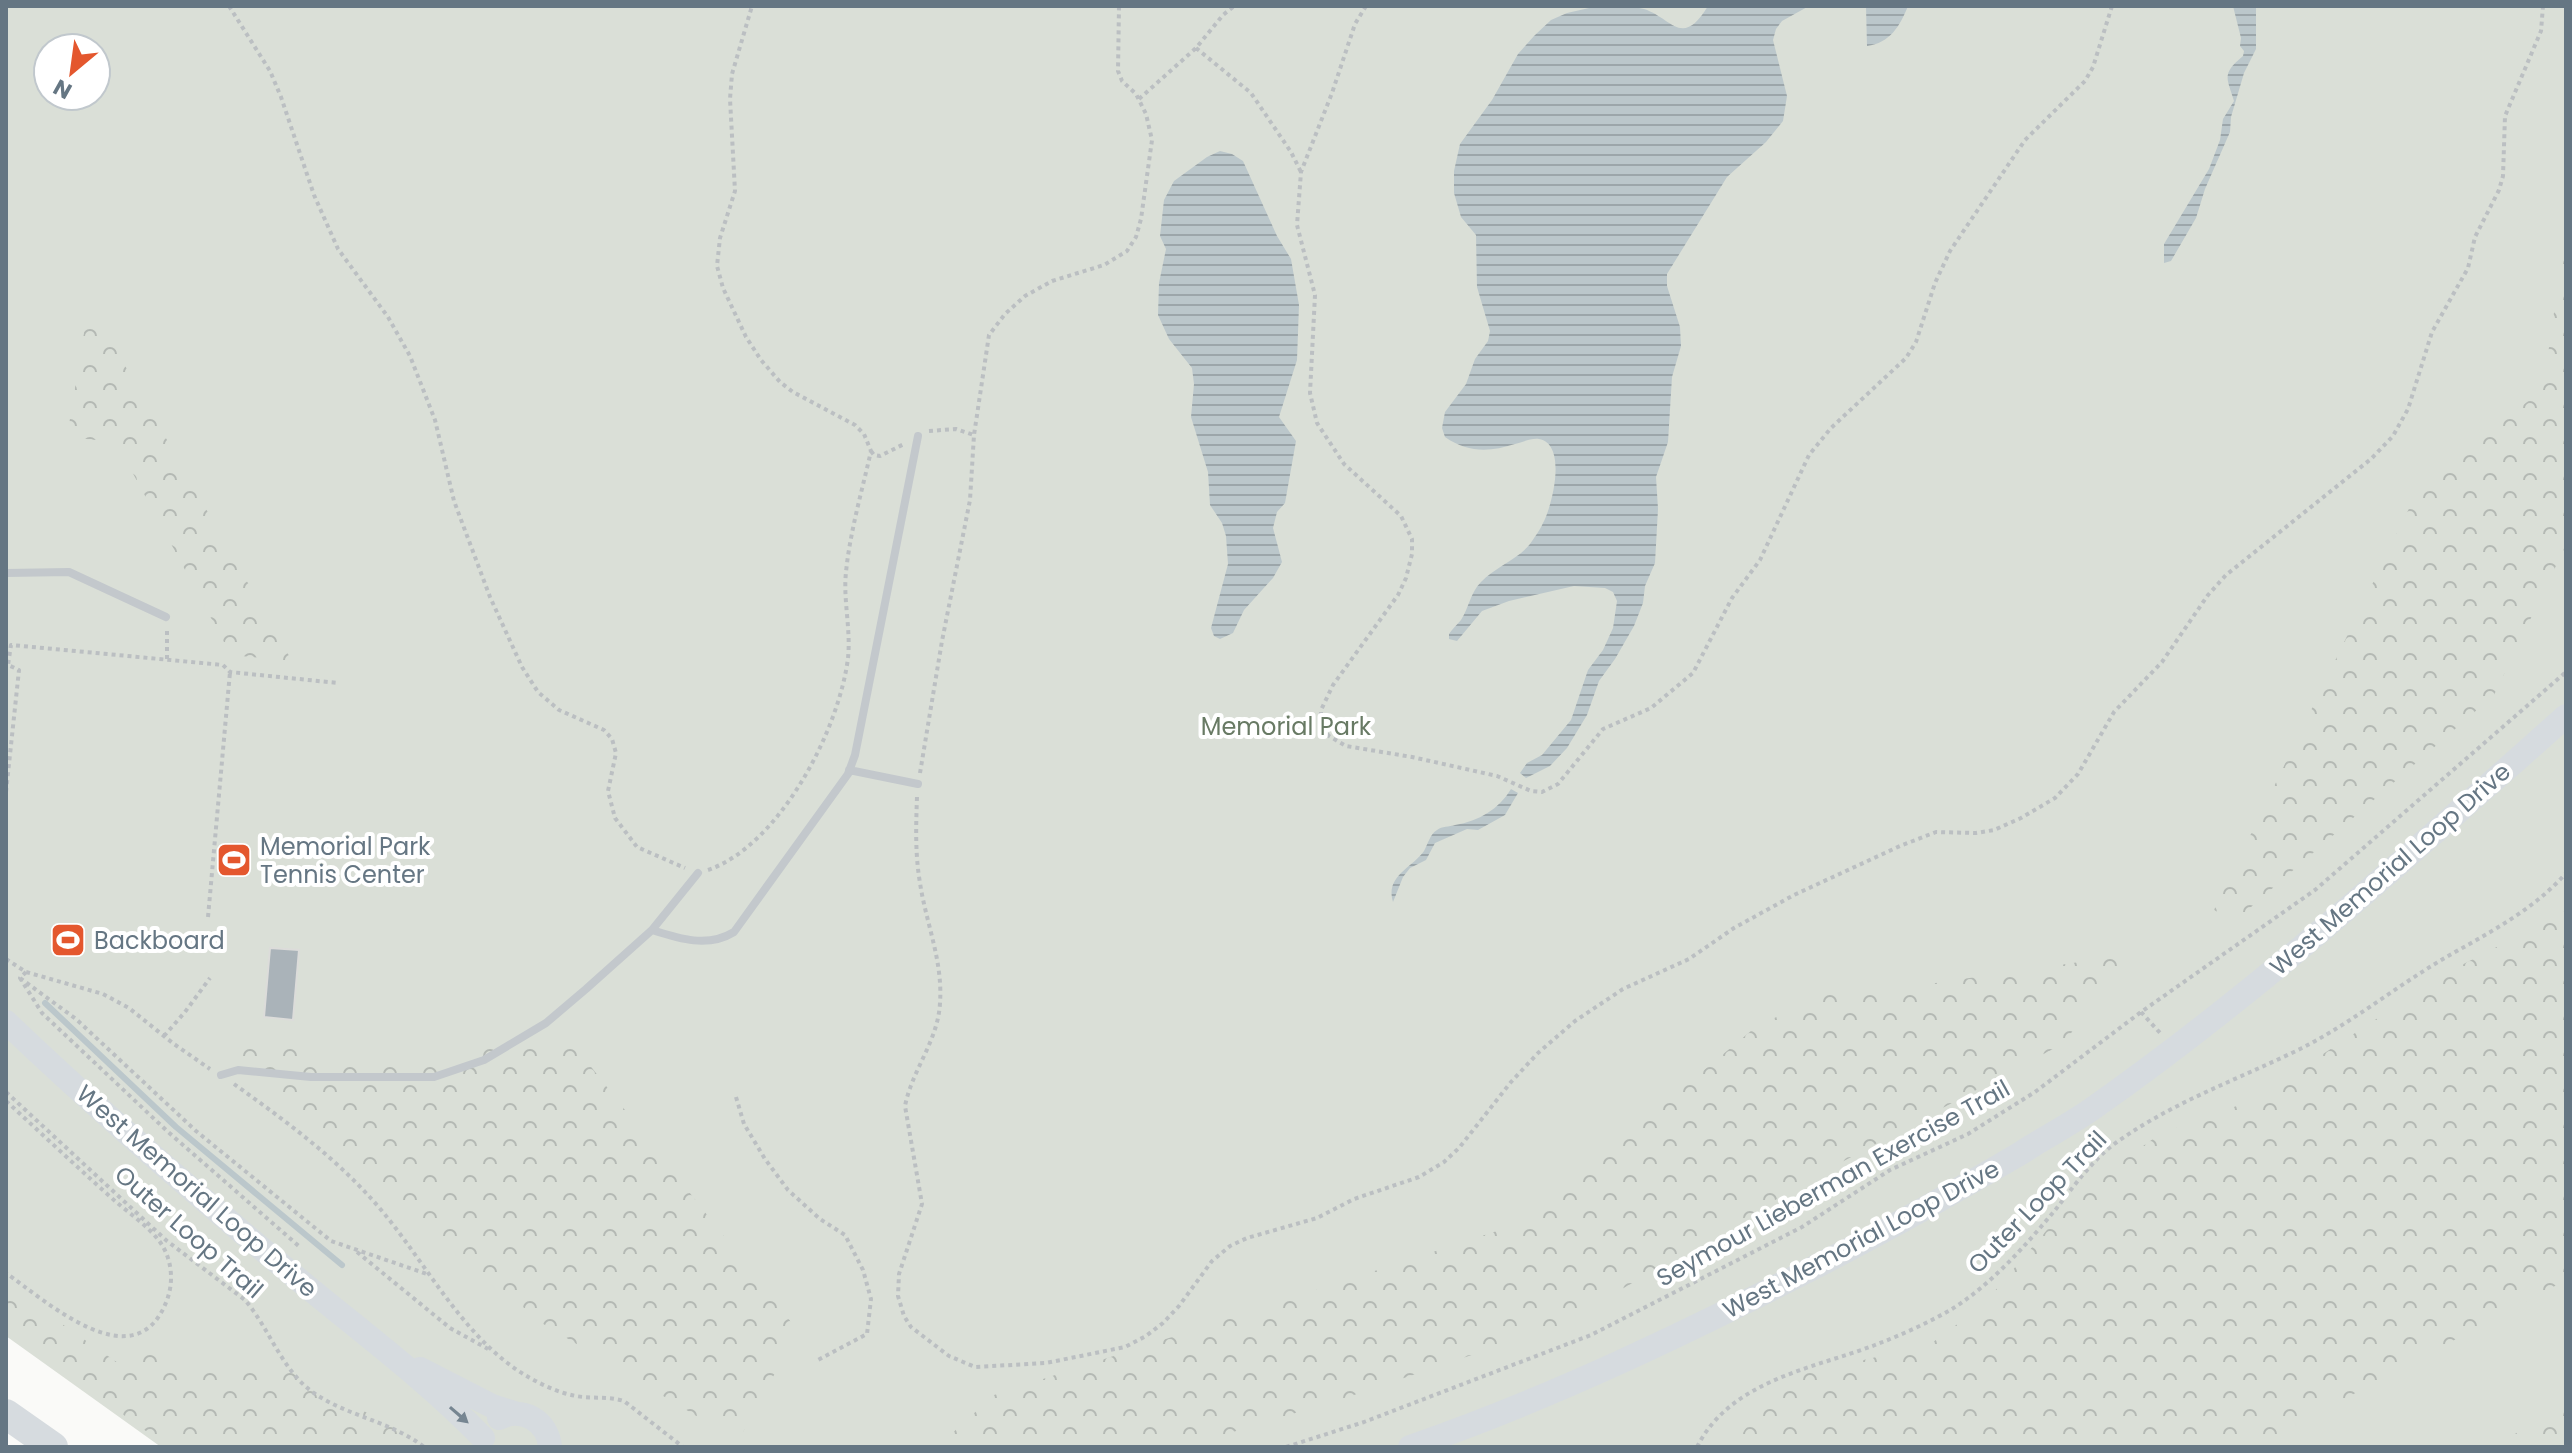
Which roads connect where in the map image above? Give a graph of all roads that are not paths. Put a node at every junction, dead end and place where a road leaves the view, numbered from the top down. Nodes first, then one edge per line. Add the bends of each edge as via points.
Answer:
1 (918, 436) dead end
2 (6, 573) edge
3 (166, 617) road end
4 (2566, 716) edge
5 (849, 770) junction
6 (918, 784) road end
7 (698, 873) road end
8 (652, 930) junction
9 (6, 1022) edge
10 (221, 1075) road end
11 (393, 1354) junction
12 (514, 1413) junction
13 (6, 1414) edge
14 (483, 1443) edge
15 (551, 1446) edge
16 (53, 1447) edge
17 (1410, 1447) edge

1 - 5 lane
2 - 3 lane via 69,572
4 - 17 street, West Memorial Loop Drive via 2348,910 2090,1111 1929,1208 1759,1296 1619,1363
5 - 6 lane
5 - 8 lane via 734,932 720,941 683,940
7 - 8 lane
8 - 10 lane via 546,1023 484,1060 446,1073 311,1077 238,1070
9 - 11 street, West Memorial Loop Drive via 174,1176
11 - 12 street, West Memorial Loop Drive
11 -> 14 street, West Memorial Loop Drive
12 - 14 street via 496,1420
12 - 15 street, West Memorial Loop Drive via 541,1424
13 - 16 highway

